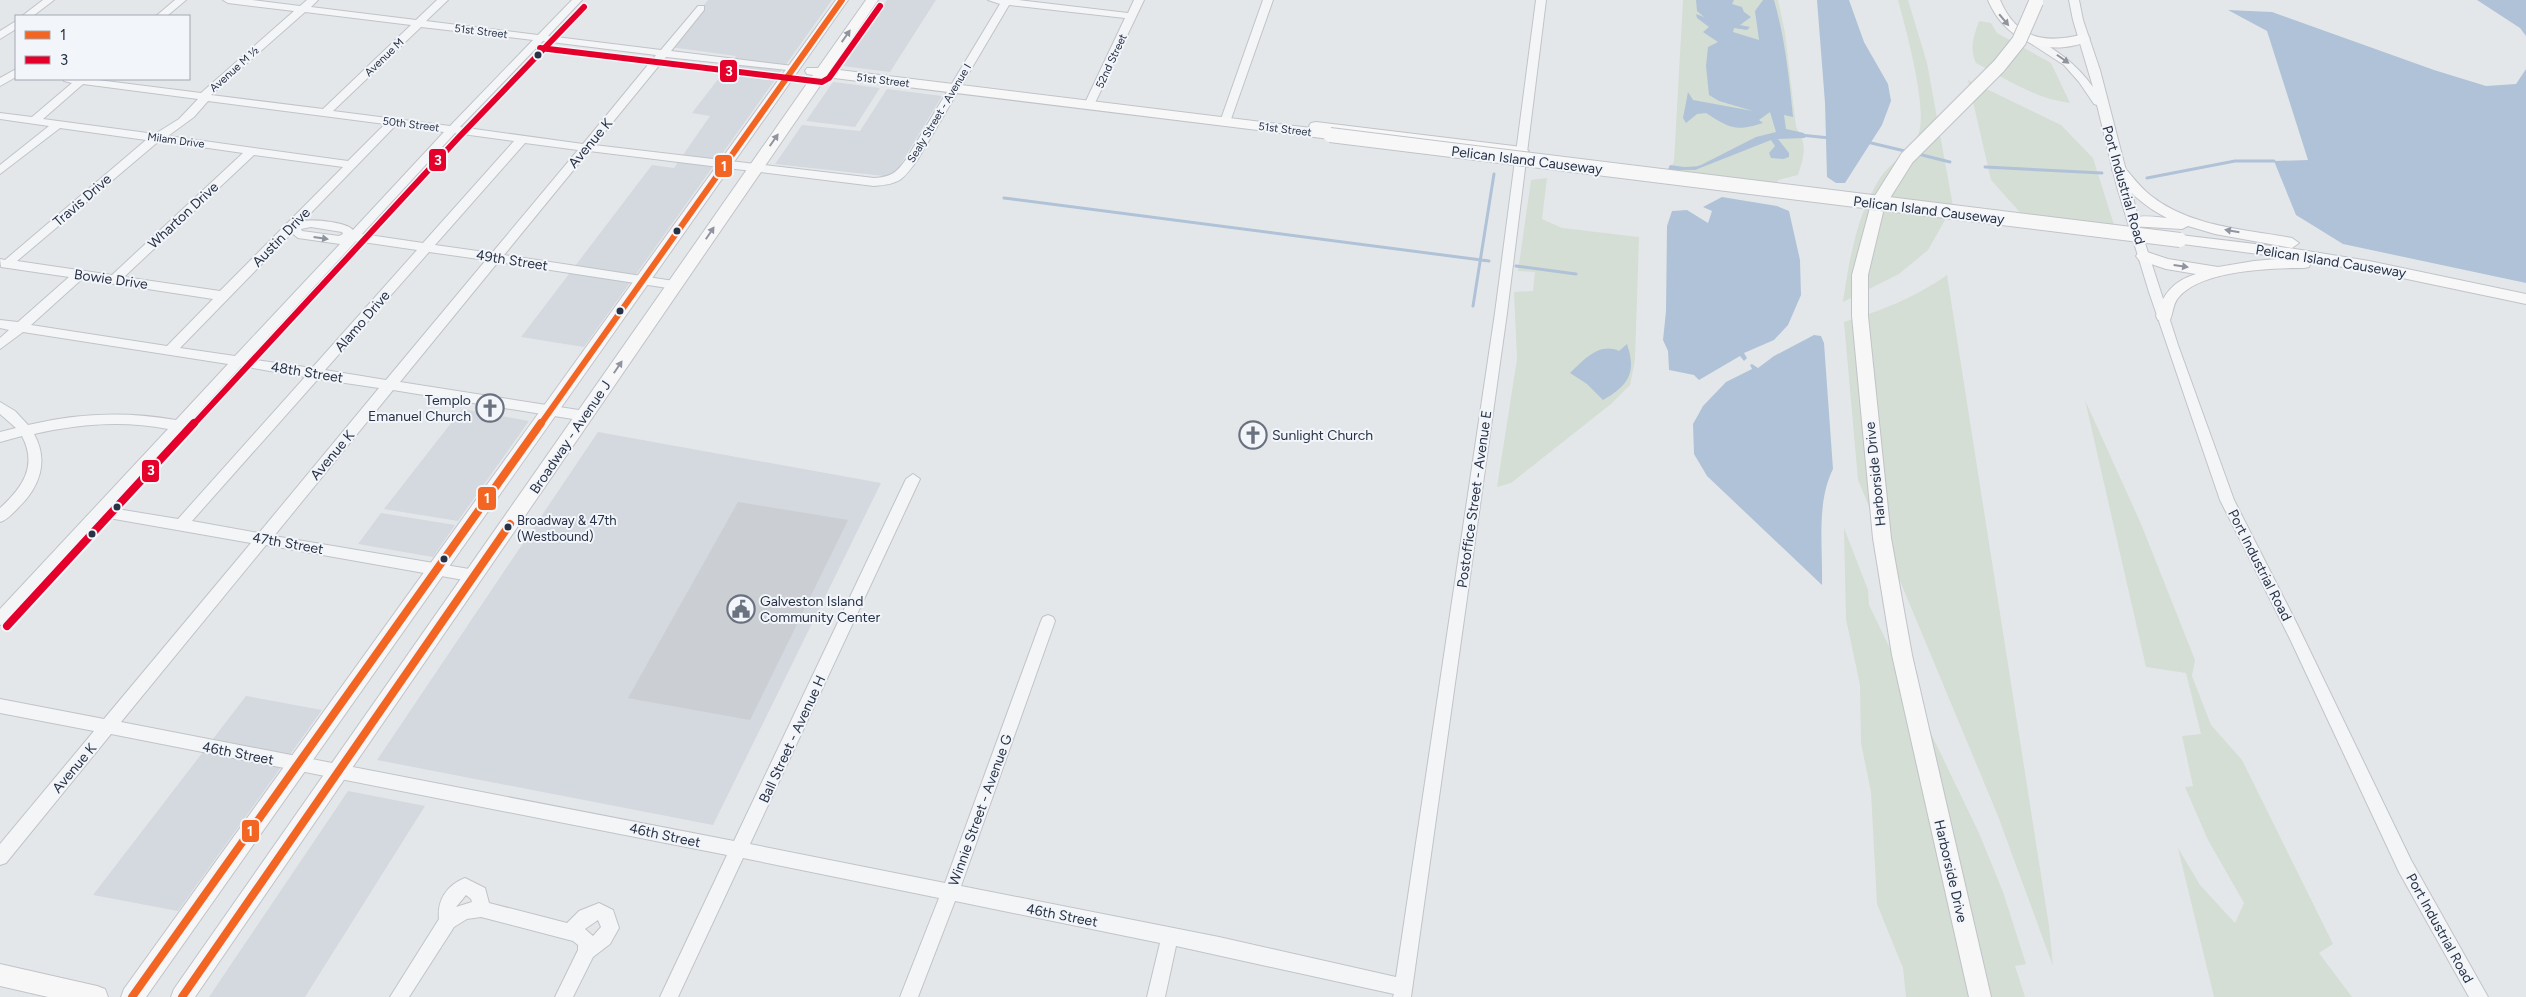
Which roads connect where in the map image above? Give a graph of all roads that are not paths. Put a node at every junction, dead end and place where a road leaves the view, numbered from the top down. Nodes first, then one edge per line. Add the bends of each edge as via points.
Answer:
1 (49, 0) edge
2 (182, 0) edge
3 (228, 0) edge
4 (313, 0) edge
5 (444, 0) edge
6 (577, 0) edge
7 (842, 0) edge
8 (872, 0) edge
9 (993, 0) edge
10 (1139, 0) edge
11 (1268, 0) edge
12 (1541, 0) edge
13 (1994, 0) edge
14 (2074, 0) edge
15 (1006, 1) edge
16 (2036, 1) edge
17 (701, 8) dead end
18 (302, 9) junction
19 (28, 15) edge
20 (162, 15) edge
21 (1131, 16) junction
22 (419, 23) junction
23 (15, 25) edge
24 (2021, 35) junction
25 (0, 36) edge
26 (541, 38) junction
27 (2084, 38) junction
28 (663, 54) junction
29 (0, 69) edge
30 (793, 69) junction
31 (15, 72) edge
32 (821, 72) junction
33 (15, 73) edge
34 (82, 80) edge
35 (0, 83) edge
36 (954, 88) junction
37 (205, 98) junction
38 (1089, 105) junction
39 (2102, 108) junction
40 (325, 113) junction
41 (0, 116) edge
42 (34, 121) junction
43 (393, 122) junction
44 (1225, 122) junction
45 (58, 124) junction
46 (1247, 124) junction
47 (452, 130) junction
48 (1330, 135) joint
49 (158, 138) junction
50 (522, 139) junction
51 (586, 147) junction
52 (252, 151) junction
53 (1521, 157) junction
54 (352, 165) junction
55 (724, 165) junction
56 (754, 169) junction
57 (2119, 170) junction
58 (0, 172) edge
59 (1878, 204) junction
60 (2135, 223) junction
61 (2202, 226) junction
62 (292, 227) junction
63 (352, 237) junction
64 (426, 247) junction
65 (2144, 256) junction
66 (495, 257) junction
67 (3, 264) edge
68 (2370, 266) junction
69 (2220, 272) junction
70 (79, 275) junction
71 (2433, 278) junction
72 (114, 280) junction
73 (642, 280) junction
74 (674, 285) junction
75 (222, 296) junction
76 (2526, 299) edge
77 (2164, 316) junction
78 (0, 324) edge
79 (21, 327) junction
80 (0, 345) edge
81 (169, 351) junction
82 (239, 362) junction
83 (315, 373) junction
84 (390, 385) junction
85 (0, 407) edge
86 (549, 410) junction
87 (585, 416) junction
88 (180, 426) junction
89 (27, 430) junction
90 (0, 437) edge
91 (912, 479) dead end
92 (100, 511) junction
93 (0, 517) edge
94 (182, 525) junction
95 (263, 539) junction
96 (436, 568) junction
97 (475, 576) junction
98 (0, 619) edge
99 (1048, 621) dead end
100 (0, 706) edge
101 (107, 727) junction
102 (298, 764) junction
103 (339, 771) junction
104 (740, 850) junction
105 (0, 857) edge
106 (950, 892) junction
107 (473, 910) junction
108 (448, 921) junction
109 (569, 932) junction
110 (1170, 936) junction
111 (587, 946) junction
112 (0, 975) edge
113 (1402, 992) edge
114 (97, 997) edge
115 (132, 997) edge
116 (182, 997) edge
117 (399, 997) edge
118 (564, 997) edge
119 (669, 997) edge
120 (908, 997) edge
121 (1156, 997) edge
122 (1980, 997) edge
123 (2479, 997) edge

1 - 19 street
2 - 20 street
3 - 18 street, 51st Street
4 - 18 street, Avenue M ½
5 - 22 street, Avenue M
6 - 26 street
7 - 30 main road
32 -> 8 main road, Broadway - Avenue J
9 - 15 street, 52nd Street
10 - 21 street, 52nd Street
11 - 44 street
12 - 53 street, Postoffice Street - Avenue E
13 -> 24 main road via 2006,23
14 - 27 street, Port Industrial Road
15 - 21 street, 52nd Street
15 - 36 street, Sealy Street - Avenue I
16 - 59 main road, Harborside Drive, bridge via 2019,41 1999,66 1907,158
17 - 28 street, Avenue K
18 - 22 street, 51st Street
18 - 37 street, Avenue M ½ via 208,91
21 - 38 street, 52nd Street
22 - 26 street, 51st Street
22 - 40 street, Avenue M
23 - 25 street
24 - 27 main road via 2062,44
24 -> 39 street, Port Industrial Road via 2067,61
26 - 28 street, 51st Street
26 - 47 street
27 - 39 street, Port Industrial Road
28 - 30 street, 51st Street
28 - 51 street, Avenue K
29 - 31 street
30 - 32 main road, 51st Street
30 - 55 main road
32 - 36 main road, 51st Street
56 -> 32 main road, Broadway - Avenue J
33 - 35 street
34 - 37 street, 50th Street
34 - 42 street
36 - 38 main road, 51st Street
36 - 56 street, Sealy Street - Avenue I via 912,159 900,176 891,181
37 - 40 street, 50th Street
37 - 49 street, Avenue M ½ via 202,104
38 - 44 main road, 51st Street
39 - 57 street, Port Industrial Road
40 - 43 street, 50th Street
41 - 42 street, Milam Drive
42 - 45 street, Milam Drive
43 - 47 street, 50th Street
43 - 54 street, Austin Drive
44 - 46 main road, 51st Street
45 - 49 street, Milam Drive
45 - 58 street
46 - 48 main road, 51st Street
46 - 53 main road via 1331,142
47 - 50 street, 50th Street
47 - 63 street
48 - 59 main road, Pelican Island Causeway, bridge
49 - 52 street, Milam Drive
49 - 67 street, Travis Drive
50 - 51 street, 50th Street
50 - 64 street, Alamo Drive
51 - 55 street, 50th Street
51 - 66 street, Avenue K
52 - 54 street, Milam Drive
52 - 72 street, Wharton Drive
53 - 113 street, Postoffice Street - Avenue E
54 - 62 street, Austin Drive
55 - 56 street, 50th Street
55 - 73 main road
74 -> 56 main road, Broadway - Avenue J
57 - 60 street, Port Industrial Road
57 - 61 main road via 2151,202 2177,217
59 - 68 main road, Pelican Island Causeway, bridge via 2289,253
59 - 122 main road, Harborside Drive via 1860,275 1860,316 1882,538 1902,655
60 - 61 main road via 2147,221
60 - 65 street, Port Industrial Road
71 -> 61 main road via 2323,249
62 - 63 street, 49th Street via 298,234 340,240
62 - 75 street, Austin Drive
63 - 64 street, 49th Street
63 - 82 street
64 - 66 street, 49th Street
64 - 83 street, Alamo Drive
65 -> 69 main road via 2166,264
65 - 77 street, Port Industrial Road
66 - 73 street, 49th Street
66 - 84 street, Avenue K
67 - 70 street, Bowie Drive
68 - 69 main road via 2294,263
68 - 71 main road, Pelican Island Causeway
69 - 77 main road via 2185,284 2172,295
70 - 72 street, Bowie Drive
70 - 79 street
71 - 76 main road, Pelican Island Causeway
72 - 75 street, Bowie Drive
73 - 74 street, 49th Street
73 - 86 main road
87 -> 74 main road, Broadway - Avenue J
75 - 81 street, Austin Drive
77 - 123 street, Port Industrial Road via 2234,516 2284,610 2390,837 2452,954
78 - 79 street, 48th Street
79 - 80 street
79 - 81 street, 48th Street
81 - 82 street, 48th Street
82 - 83 street, 48th Street
82 - 88 street
83 - 84 street, 48th Street
83 - 94 street, Alamo Drive
84 - 86 street, 48th Street
84 - 95 street, Avenue K
85 - 89 street
86 - 87 street, 48th Street
86 - 96 main road
87 - 97 main road, Broadway - Avenue J
88 - 89 street via 133,419 92,419
88 - 92 street
89 - 90 street
89 - 93 street via 35,455 35,474 26,490
91 - 104 street, Ball Street - Avenue H
92 - 94 street, 47th Street
92 - 98 street
94 - 95 street, 47th Street
95 - 96 street, 47th Street
95 - 101 street, Avenue K
96 - 97 street, 47th Street
96 - 102 main road
97 - 103 main road, Broadway - Avenue J
99 - 106 street, Winnie Street - Avenue G
100 - 101 street, 46th Street
101 - 102 street, 46th Street
101 - 105 street, Avenue K
102 - 103 street, 46th Street
102 - 115 main road
103 - 104 street, 46th Street
103 - 116 main road, Broadway - Avenue J
104 - 106 street, 46th Street
104 - 119 street, Ball Street - Avenue H
106 - 110 street, 46th Street
106 - 120 street, Winnie Street - Avenue G
107 - 108 street
107 - 108 street via 479,894 465,886 453,894 446,906
107 - 109 street
108 - 117 street
109 - 111 street via 578,934
109 - 111 street via 585,917 599,911 607,916 610,928 604,938
110 - 113 street, 46th Street via 1330,970
110 - 121 street
111 - 118 street
112 - 114 main road

